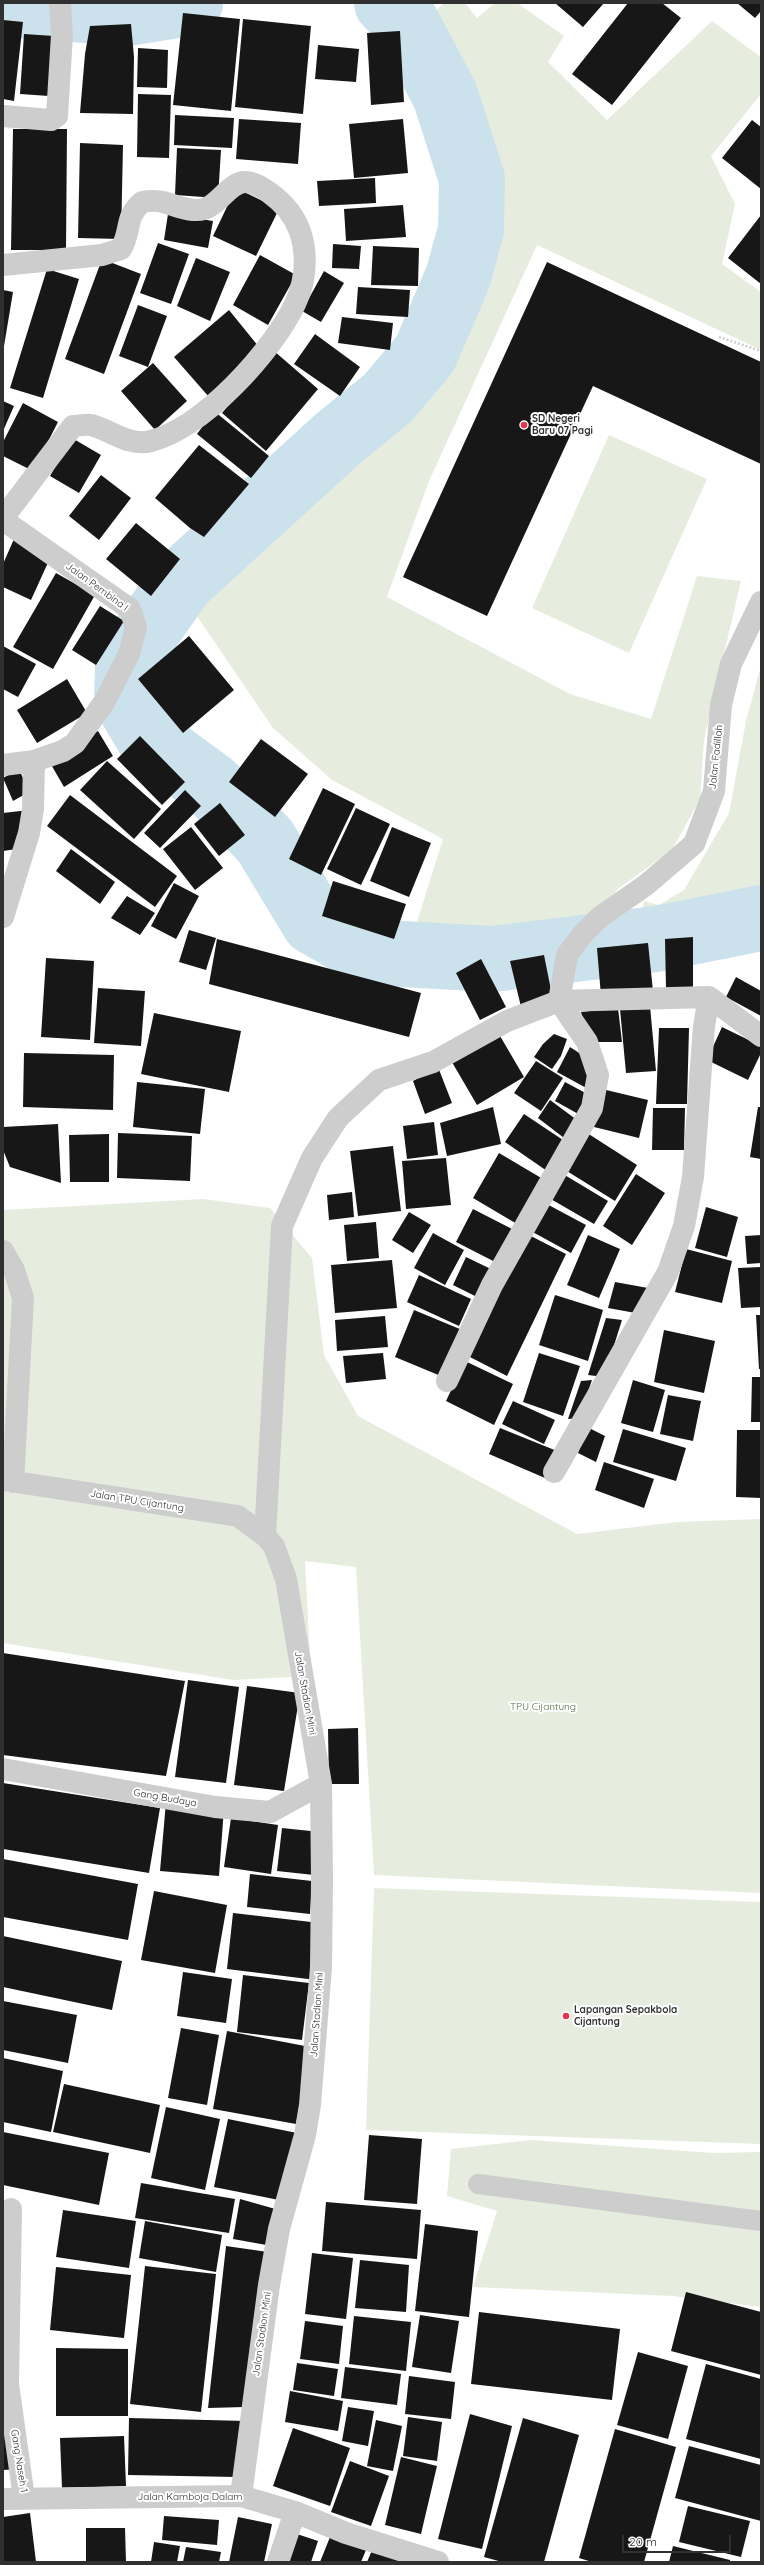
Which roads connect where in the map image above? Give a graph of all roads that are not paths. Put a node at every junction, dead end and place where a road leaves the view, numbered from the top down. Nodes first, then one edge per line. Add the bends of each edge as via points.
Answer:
1 (60, 3) edge
2 (3, 116) edge
3 (3, 265) edge
4 (3, 519) edge
5 (761, 602) edge
6 (34, 761) junction
7 (3, 765) edge
8 (3, 917) edge
9 (709, 997) junction
10 (559, 1001) junction
11 (761, 1036) edge
12 (3, 1251) edge
13 (447, 1381) dead end
14 (554, 1472) dead end
15 (8, 1481) edge
16 (265, 1536) junction
17 (3, 1769) edge
18 (321, 1784) junction
19 (478, 2184) dead end
20 (11, 2209) dead end
21 (761, 2221) edge
22 (241, 2496) junction
23 (24, 2498) junction
24 (3, 2499) edge
25 (296, 2512) junction
26 (278, 2562) edge
27 (438, 2562) edge

1 - 2 street via 62,35 57,116 51,120
3 - 4 street via 102,255 121,249 126,240 131,211 142,202 161,201 202,210 212,206 238,183 246,182 257,186 282,203 294,217 304,242 305,260 296,303 278,334 225,395 190,421 150,441 126,440 90,425 73,426
4 - 6 street, Jalan Pembina I via 130,609 136,622 129,654 105,701 83,733 70,747
5 - 10 street, Jalan Fadillah via 731,664 721,704 714,791 694,844 646,885 600,916 582,936 567,955
6 - 7 street, Jalan Pembina I
6 - 8 street via 33,809 29,833
9 - 10 street
9 - 11 street
9 - 14 street via 704,1026 693,1177 684,1226 668,1272
10 - 13 street via 587,1042 598,1075 592,1108 492,1285
10 - 16 street via 507,1021 433,1062 379,1080 338,1118 312,1158 282,1226
12 - 15 street via 14,1270 23,1298
15 - 16 street, Jalan TPU Cijantung via 238,1516
16 - 18 street, Jalan Stadion Mini via 280,1558 286,1579
17 - 18 street, Gang Budaya via 215,1807 270,1812
18 - 22 street, Jalan Stadion Mini via 320,1967 310,2105 305,2135 279,2229 268,2285
19 - 21 lane
20 - 23 street, Gang Naseh 1 via 8,2384
22 - 23 street, Jalan Kamboja Dalam
22 - 25 street, Jalan Kamboja Dalam
23 - 24 street, Jalan Kamboja Dalam
25 - 26 street
25 - 27 street, Jalan Kamboja Dalam via 346,2533

